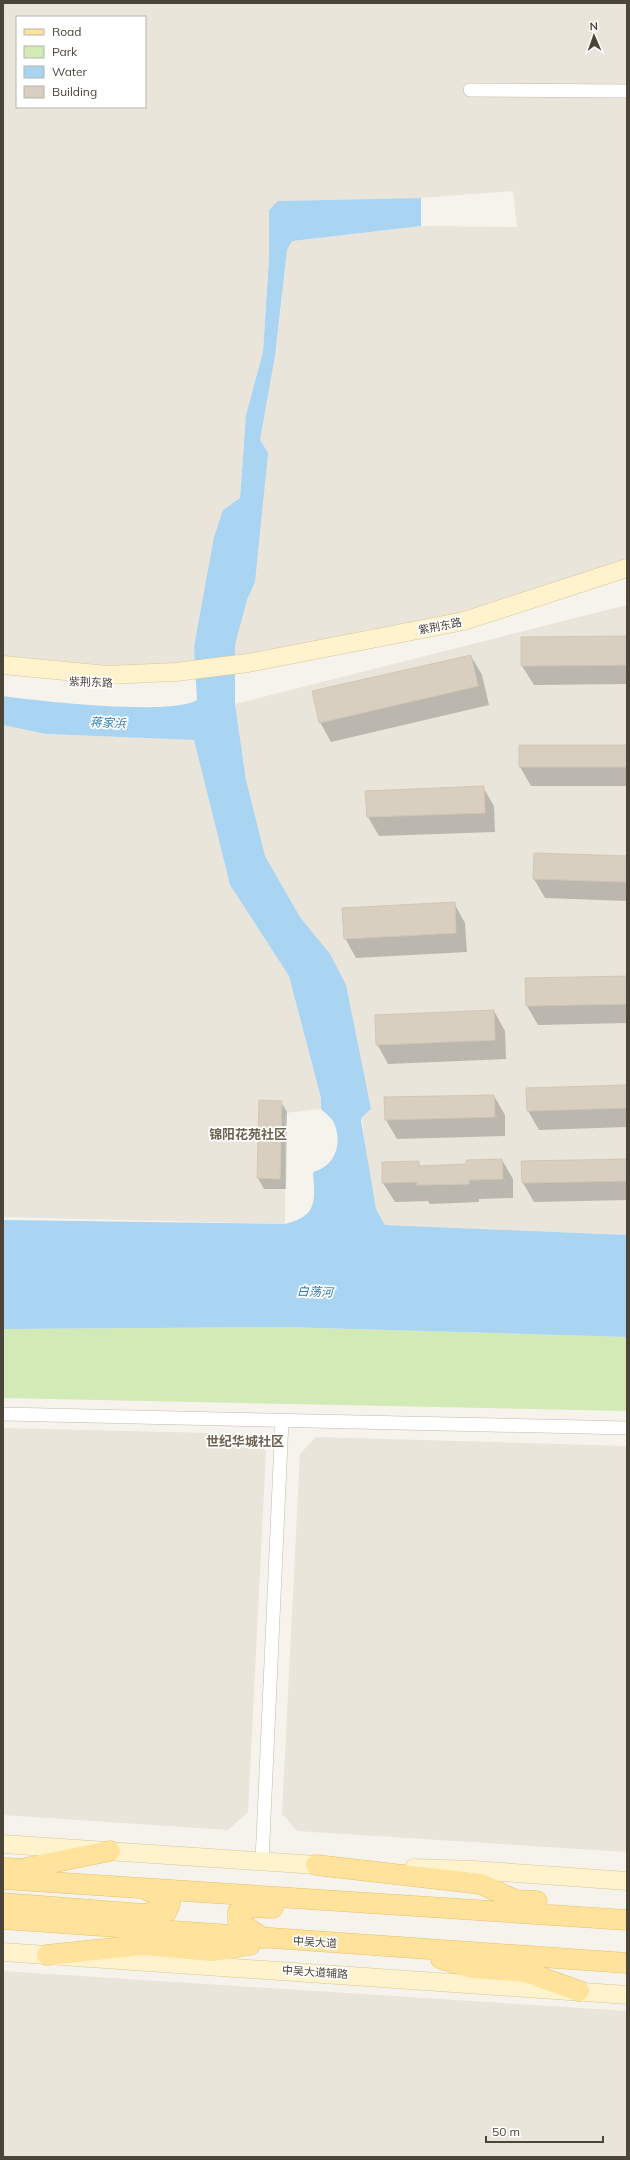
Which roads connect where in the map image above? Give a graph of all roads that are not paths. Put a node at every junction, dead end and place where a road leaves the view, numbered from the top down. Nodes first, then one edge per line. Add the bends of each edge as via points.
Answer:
1 (470, 90) dead end
2 (627, 91) edge
3 (627, 568) edge
4 (627, 577) edge
5 (3, 665) edge
6 (249, 667) junction
7 (3, 675) edge
8 (178, 676) junction
9 (3, 1414) edge
10 (282, 1420) junction
11 (627, 1428) edge
12 (3, 1844) edge
13 (110, 1851) junction
14 (262, 1862) junction
15 (316, 1865) junction
16 (3, 1867) edge
17 (3, 1879) edge
18 (627, 1881) edge
19 (143, 1888) junction
20 (3, 1903) edge
21 (450, 1908) junction
22 (3, 1919) edge
23 (627, 1920) edge
24 (263, 1938) junction
25 (282, 1940) junction
26 (407, 1949) junction
27 (3, 1952) edge
28 (47, 1955) junction
29 (627, 1963) edge
30 (579, 1991) junction
31 (627, 1995) edge

1 - 2 street
3 - 6 main road, 紫荆东路 via 464,621
4 - 6 main road, 紫荆东路 via 444,634
5 - 8 main road, 紫荆东路 via 107,675
6 - 8 main road
7 - 8 main road, 紫荆东路 via 81,683 131,684
9 - 10 street
10 - 11 street
10 - 14 street
12 - 13 main road
13 - 14 main road
13 - 16 main road via 21,1869
14 - 15 main road
15 - 18 main road via 473,1870
15 - 23 main road via 481,1884 514,1900 570,1903
17 - 19 main road
19 - 20 main road via 170,1904 167,1911 143,1914
19 - 21 main road
21 - 23 main road
21 - 24 main road via 394,1917 251,1907 238,1912 238,1921
22 - 24 main road, 中吴大道
24 - 25 main road, 中吴大道
25 - 26 main road, 中吴大道
25 - 28 main road via 212,1951 143,1945
26 - 29 main road, 中吴大道
26 - 30 main road via 472,1968 526,1972
27 - 28 main road, 中吴大道辅路
28 - 30 main road, 中吴大道辅路
30 - 31 main road, 中吴大道辅路

